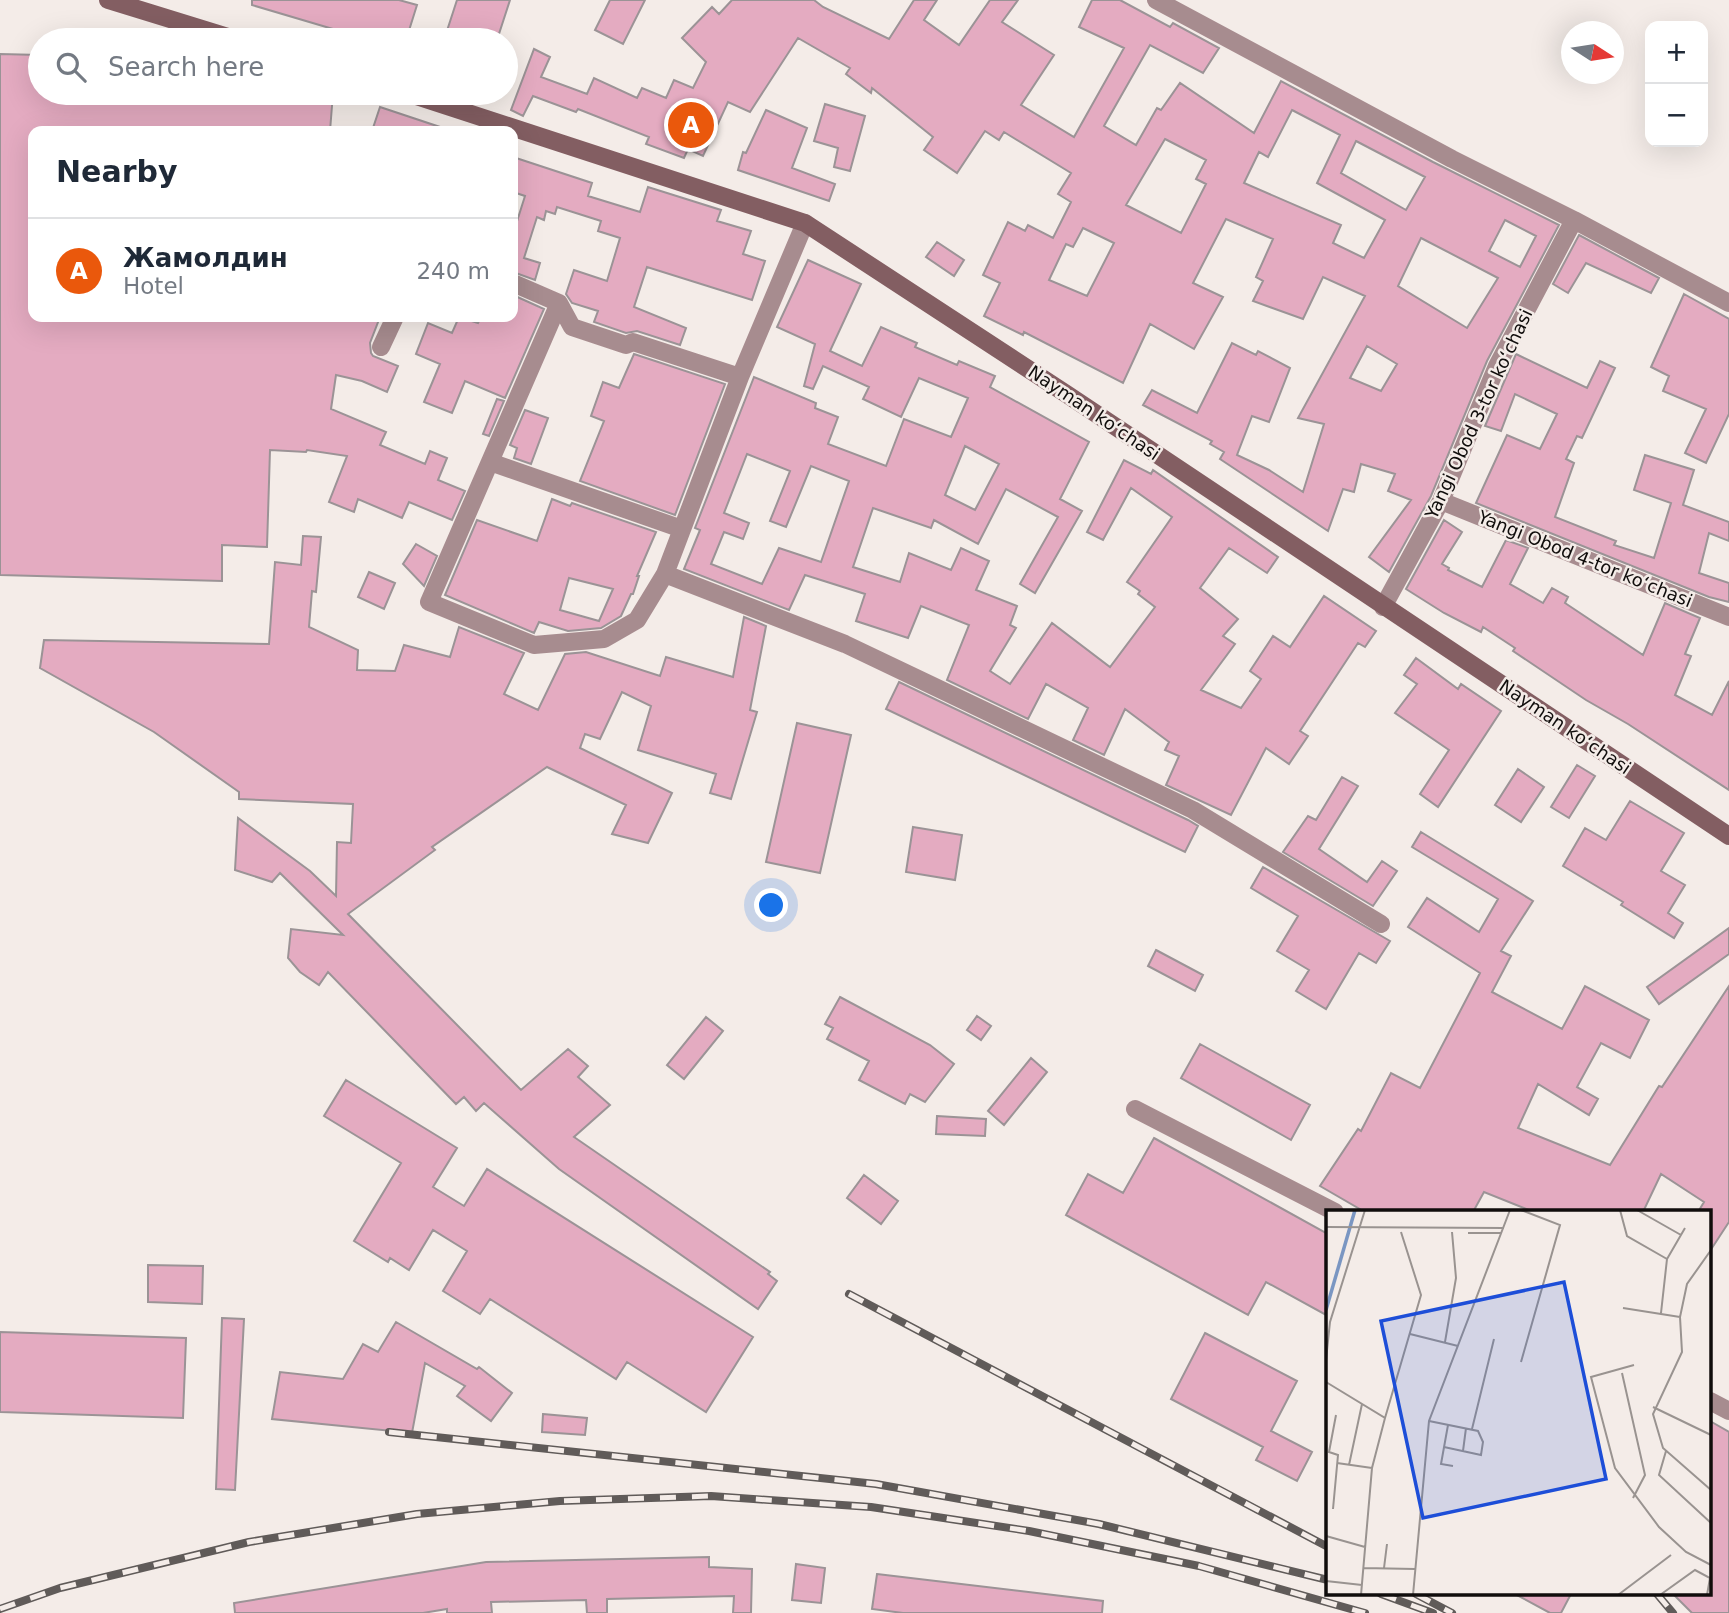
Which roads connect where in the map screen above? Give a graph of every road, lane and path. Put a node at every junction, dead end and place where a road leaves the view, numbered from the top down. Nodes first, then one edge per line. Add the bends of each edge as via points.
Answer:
1 (108, 0) edge
2 (1156, 0) edge
3 (199, 28) edge
4 (438, 105) edge
5 (491, 125) edge
6 (518, 133) edge
7 (1574, 220) junction
8 (805, 223) junction
9 (518, 286) edge
10 (559, 303) junction
11 (1729, 303) edge
12 (393, 322) edge
13 (382, 347) dead end
14 (740, 377) junction
15 (489, 462) junction
16 (1441, 501) junction
17 (682, 529) junction
18 (665, 574) junction
19 (1383, 607) junction
20 (1729, 617) edge
21 (1729, 836) edge
22 (1381, 924) dead end
23 (1135, 1109) dead end
24 (1331, 1210) edge
25 (1712, 1402) edge
26 (1729, 1411) edge

1 - 3 main road
2 - 7 street
4 - 5 main road, Nayman koʻchasi
6 - 8 main road, Nayman koʻchasi
7 - 11 street
7 - 16 street, Yangi Obod 3-tor koʻchasi via 1497,366
8 - 14 street
8 - 19 main road, Nayman koʻchasi
9 - 10 street
10 - 14 street via 572,327
10 - 15 street
12 - 13 street
14 - 17 street
15 - 17 street
15 - 18 street via 429,602 534,645 604,639 637,620
16 - 19 street, Yangi Obod 3-tor koʻchasi
16 - 20 street, Yangi Obod 4-tor koʻchasi
17 - 18 street
18 - 22 street via 845,644 1193,810
19 - 21 main road, Nayman koʻchasi
23 - 24 street
25 - 26 street

